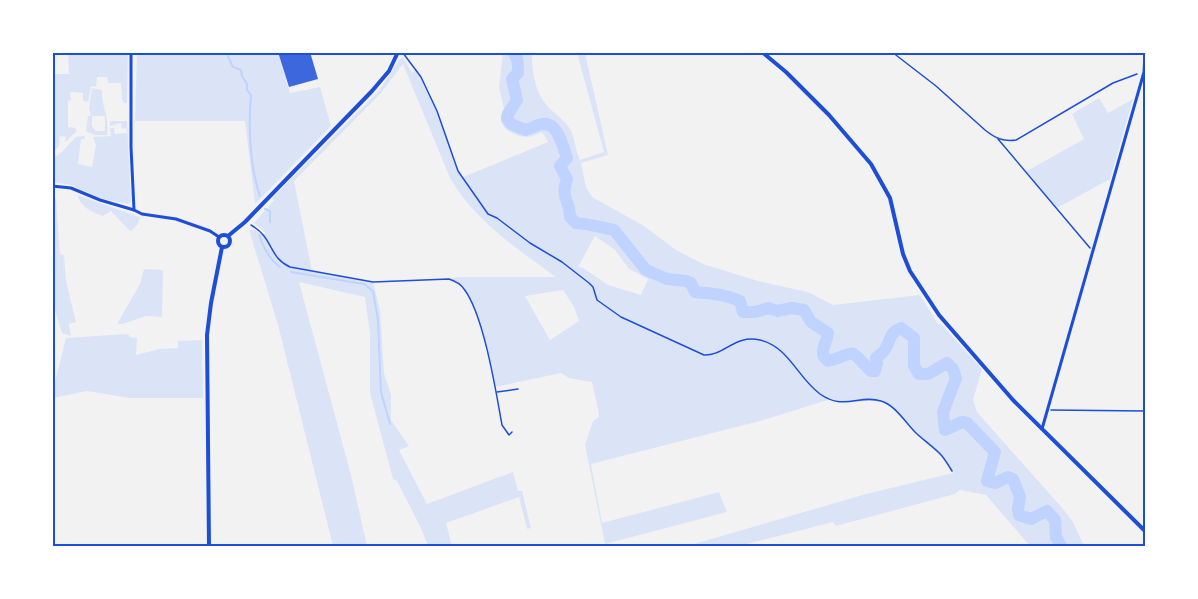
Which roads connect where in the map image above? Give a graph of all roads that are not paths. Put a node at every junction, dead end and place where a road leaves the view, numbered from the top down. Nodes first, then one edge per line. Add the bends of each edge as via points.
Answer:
1 (131, 52) edge
2 (400, 52) edge
3 (762, 52) edge
4 (1145, 52) edge
5 (1145, 72) edge
6 (52, 186) edge
7 (134, 210) junction
8 (228, 236) junction
9 (219, 237) junction
10 (222, 247) junction
11 (1042, 429) junction
12 (1146, 532) edge
13 (209, 546) edge

1 - 7 street
2 - 8 street via 372,91
3 - 11 street via 829,115 871,164 890,198 906,262 918,287
4 - 5 street
5 - 11 street
6 - 7 street via 71,188
7 - 9 street via 176,219
8 - 9 street
8 - 10 street via 230,244
9 - 10 street
10 - 13 street via 207,335
11 - 12 street

